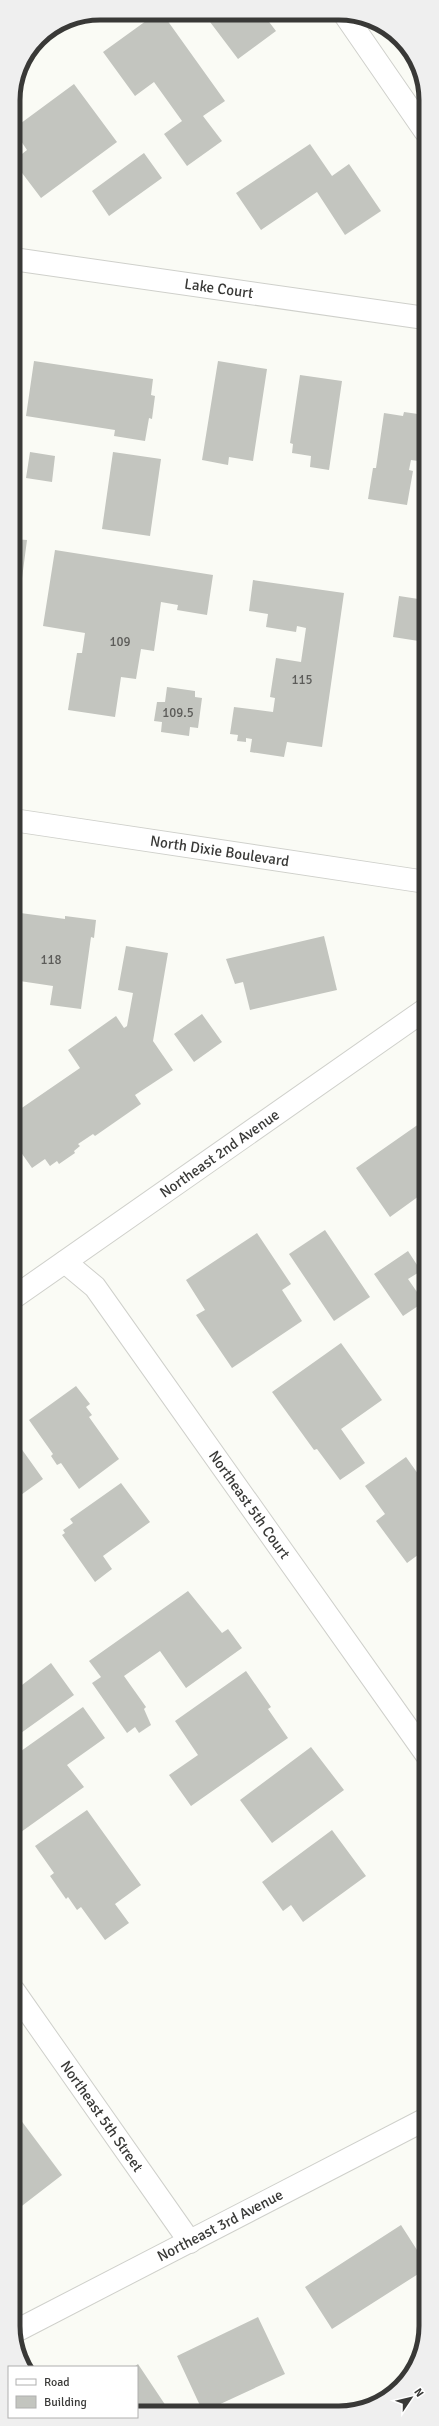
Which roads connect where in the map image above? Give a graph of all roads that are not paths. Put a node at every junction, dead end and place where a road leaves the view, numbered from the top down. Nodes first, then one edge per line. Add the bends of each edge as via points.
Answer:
1 (349, 21) edge
2 (419, 122) edge
3 (20, 260) edge
4 (419, 317) edge
5 (20, 821) edge
6 (419, 881) edge
7 (419, 1014) edge
8 (65, 1262) junction
9 (20, 1294) edge
10 (419, 1744) edge
11 (20, 2000) edge
12 (419, 2123) edge
13 (190, 2242) junction
14 (20, 2329) edge

1 - 2 street
3 - 4 street, Lake Court
5 - 6 street, North Dixie Boulevard
7 - 8 street, Northeast 2nd Avenue
8 - 9 street, Northeast 2nd Avenue
8 - 10 street, Northeast 5th Court via 95,1287
11 - 13 street, Northeast 5th Street
12 - 13 street, Northeast 3rd Avenue
13 - 14 street, Northeast 3rd Avenue

